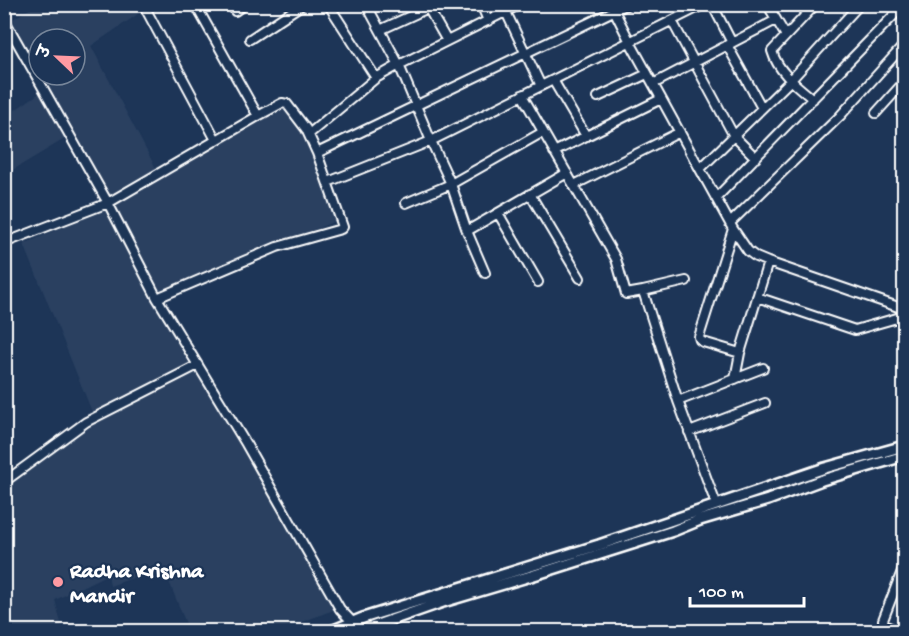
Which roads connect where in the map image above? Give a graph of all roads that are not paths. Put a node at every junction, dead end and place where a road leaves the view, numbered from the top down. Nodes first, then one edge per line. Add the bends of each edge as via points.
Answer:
1 (195, 4) edge
2 (246, 4) edge
3 (303, 4) edge
4 (328, 4) edge
5 (366, 4) edge
6 (480, 4) edge
7 (521, 4) edge
8 (628, 4) edge
9 (705, 4) edge
10 (711, 4) edge
11 (767, 4) edge
12 (816, 4) edge
13 (860, 4) edge
14 (892, 4) edge
15 (146, 5) edge
16 (427, 6) edge
17 (612, 8) edge
18 (235, 11) dead end
19 (506, 12) junction
20 (902, 13) edge
21 (4, 19) edge
22 (776, 20) junction
23 (488, 21) junction
24 (672, 21) junction
25 (380, 30) junction
26 (786, 36) junction
27 (250, 39) dead end
28 (447, 41) junction
29 (630, 42) junction
30 (729, 44) junction
31 (904, 45) edge
32 (525, 54) junction
33 (695, 62) junction
34 (399, 65) junction
35 (647, 74) junction
36 (376, 78) junction
37 (553, 80) junction
38 (790, 81) junction
39 (904, 82) edge
40 (653, 84) junction
41 (541, 86) junction
42 (522, 95) junction
43 (598, 97) dead end
44 (661, 99) junction
45 (813, 99) junction
46 (417, 105) junction
47 (762, 108) junction
48 (876, 113) dead end
49 (258, 116) junction
50 (543, 132) junction
51 (680, 132) junction
52 (309, 134) junction
53 (586, 136) junction
54 (734, 136) junction
55 (216, 140) junction
56 (431, 141) junction
57 (554, 152) junction
58 (317, 153) junction
59 (756, 158) junction
60 (700, 169) junction
61 (567, 173) junction
62 (328, 182) junction
63 (451, 184) junction
64 (574, 185) junction
65 (530, 194) junction
66 (716, 198) junction
67 (108, 203) junction
68 (406, 203) dead end
69 (498, 213) junction
70 (732, 226) junction
71 (467, 231) junction
72 (4, 243) edge
73 (768, 262) junction
74 (485, 273) dead end
75 (580, 278) dead end
76 (686, 281) dead end
77 (538, 282) dead end
78 (643, 291) junction
79 (757, 297) junction
80 (157, 298) junction
81 (904, 309) edge
82 (904, 316) edge
83 (740, 353) junction
84 (198, 365) junction
85 (763, 368) dead end
86 (735, 379) junction
87 (678, 401) junction
88 (765, 403) dead end
89 (689, 432) junction
90 (904, 446) edge
91 (904, 456) edge
92 (4, 482) edge
93 (716, 504) junction
94 (700, 515) junction
95 (904, 567) edge
96 (356, 628) edge
97 (329, 632) edge
98 (899, 632) edge

1 - 49 street
2 - 18 street
3 - 27 street
4 - 36 street
5 - 25 street
6 - 23 street
7 - 19 street
8 - 17 street
9 - 24 street
10 - 30 street
11 - 22 street
12 - 26 street
13 - 38 street
14 - 20 street
15 - 55 street
16 - 25 street
16 - 28 street
17 - 29 street
17 - 32 street
19 - 23 street
19 - 32 street
20 - 45 street
21 - 67 street
22 - 26 street
22 - 30 street
23 - 28 street
24 - 29 street
24 - 33 street
25 - 34 street
26 - 38 street via 772,51
28 - 34 street
29 - 35 street
29 - 37 street
30 - 33 street
30 - 47 street
31 - 70 street
32 - 41 street
32 - 46 street
33 - 40 street
33 - 54 street
34 - 36 street
34 - 46 street
35 - 40 street
35 - 43 street
36 - 52 street
37 - 41 street
37 - 53 street
38 - 45 street
38 - 47 street
39 - 48 street
40 - 44 street
41 - 42 street
42 - 50 street
42 - 56 street
44 - 51 street
44 - 53 street
45 - 59 street
46 - 56 street
46 - 58 street
47 - 54 street
49 - 52 street via 284,103
49 - 55 street
50 - 57 street
50 - 63 street
51 - 60 street
51 - 64 street
52 - 58 street
53 - 57 street
54 - 59 street
54 - 60 street
55 - 67 street
56 - 62 street
56 - 63 street
57 - 61 street
58 - 62 street
59 - 66 street
60 - 66 street
61 - 64 street
61 - 65 street
62 - 80 street via 343,223 341,230 277,247
63 - 68 street
63 - 71 street
64 - 78 street via 616,259 626,294
65 - 69 street
65 - 75 street
66 - 70 street
67 - 72 street
67 - 80 street
69 - 71 street
69 - 77 street
70 - 73 street via 748,251
70 - 83 street via 699,338
71 - 74 street
73 - 79 street
73 - 81 street
76 - 78 street
78 - 87 street
79 - 82 street via 855,330
79 - 83 street
80 - 84 street
83 - 86 street
84 - 92 street via 86,422
84 - 96 street via 340,609
85 - 86 street
86 - 87 street
87 - 89 street
88 - 89 street
89 - 93 street
90 - 93 street
91 - 94 street via 768,500
93 - 94 street
94 - 96 street
95 - 98 street via 884,620 884,625
96 - 97 street

